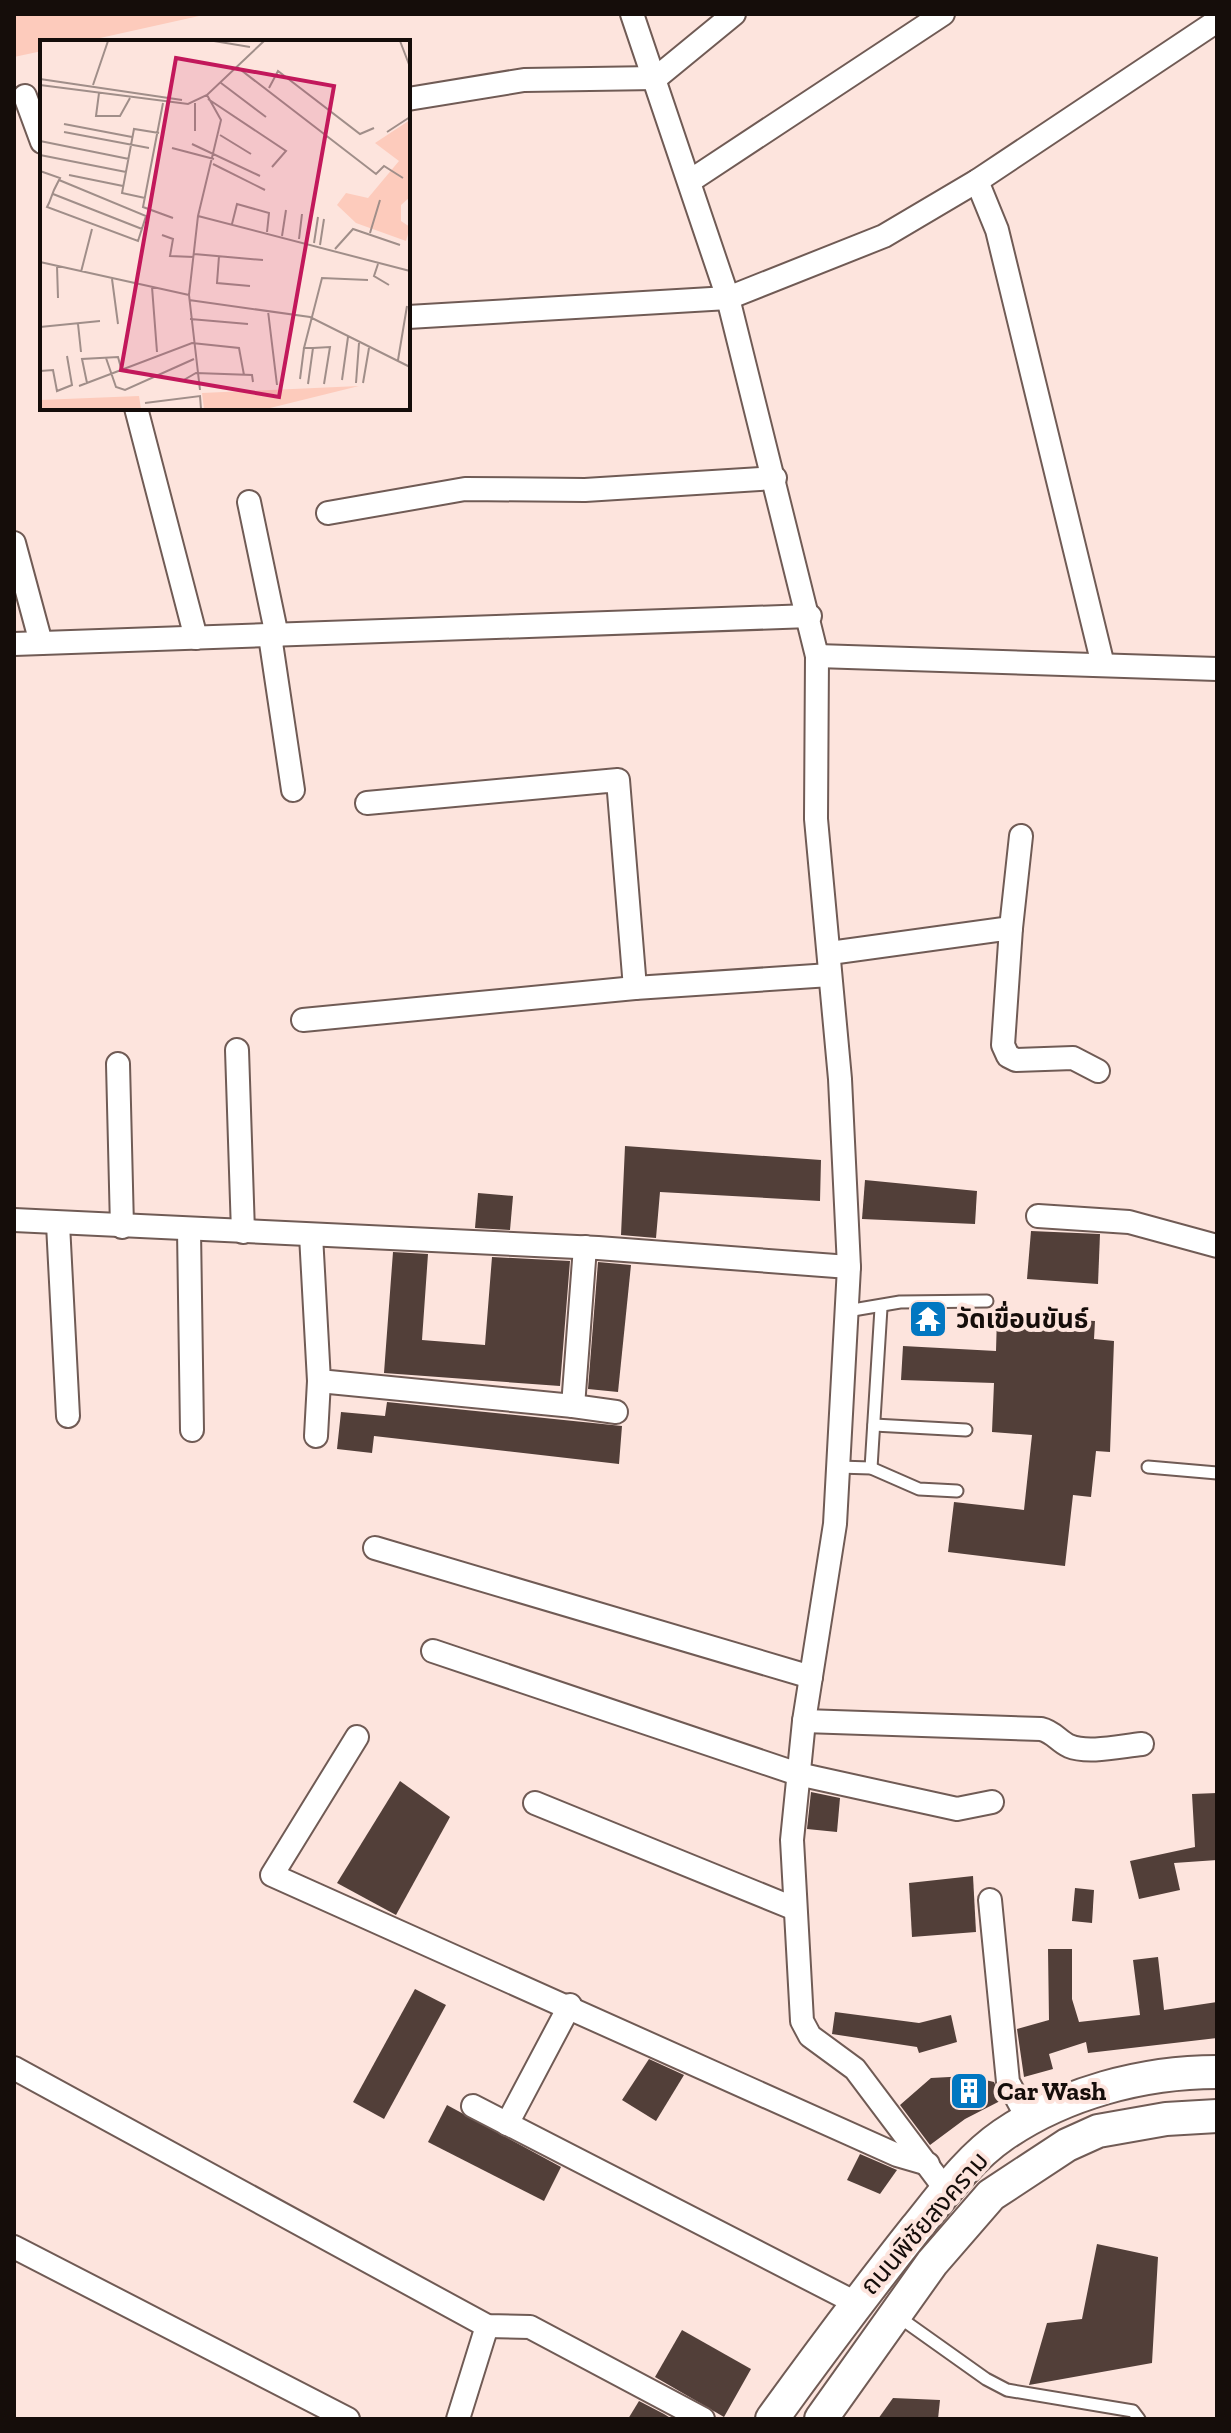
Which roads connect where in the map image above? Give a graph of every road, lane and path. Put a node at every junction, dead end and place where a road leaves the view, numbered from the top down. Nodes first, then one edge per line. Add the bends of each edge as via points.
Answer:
1 (632, 14) edge
2 (734, 14) edge
3 (943, 14) edge
4 (1217, 21) edge
5 (656, 78) junction
6 (25, 96) dead end
7 (410, 99) edge
8 (40, 137) edge
9 (690, 181) junction
10 (977, 181) junction
11 (728, 298) junction
12 (410, 317) edge
13 (137, 410) edge
14 (775, 478) junction
15 (249, 502) dead end
16 (328, 513) dead end
17 (14, 543) edge
18 (810, 616) junction
19 (273, 636) junction
20 (196, 638) junction
21 (41, 643) junction
22 (14, 644) edge
23 (817, 656) junction
24 (1103, 665) junction
25 (1217, 669) edge
26 (293, 790) dead end
27 (367, 803) dead end
28 (1021, 836) dead end
29 (1011, 928) junction
30 (830, 964) junction
31 (635, 988) junction
32 (303, 1020) dead end
33 (237, 1050) dead end
34 (118, 1064) dead end
35 (1098, 1071) dead end
36 (1038, 1216) dead end
37 (14, 1220) edge
38 (58, 1224) junction
39 (122, 1227) junction
40 (189, 1230) junction
41 (243, 1232) junction
42 (311, 1235) junction
43 (1217, 1246) edge
44 (585, 1247) junction
45 (849, 1267) junction
46 (987, 1301) dead end
47 (881, 1308) junction
48 (847, 1311) junction
49 (319, 1381) junction
50 (573, 1406) junction
51 (616, 1412) dead end
52 (68, 1416) dead end
53 (874, 1425) junction
54 (192, 1430) dead end
55 (966, 1430) dead end
56 (316, 1436) dead end
57 (838, 1467) junction
58 (1148, 1467) dead end
59 (871, 1468) junction
60 (1217, 1473) edge
61 (957, 1491) dead end
62 (375, 1548) dead end
63 (433, 1651) dead end
64 (811, 1677) junction
65 (804, 1721) junction
66 (357, 1737) dead end
67 (1142, 1744) dead end
68 (798, 1774) junction
69 (992, 1802) dead end
70 (535, 1803) dead end
71 (990, 1900) dead end
72 (793, 1908) junction
73 (570, 2005) junction
74 (14, 2068) edge
75 (1217, 2072) edge
76 (473, 2106) dead end
77 (1217, 2116) edge
78 (1028, 2119) junction
79 (507, 2124) junction
80 (928, 2164) junction
81 (946, 2190) junction
82 (14, 2247) edge
83 (856, 2303) junction
84 (895, 2315) junction
85 (487, 2326) junction
86 (348, 2419) edge
87 (458, 2419) edge
88 (703, 2419) edge
89 (772, 2419) edge
90 (821, 2419) edge
91 (1139, 2419) edge

1 - 5 street
2 - 5 street
3 - 9 street
4 - 10 street
5 - 7 street via 524,80
5 - 9 street
6 - 8 street
9 - 11 street
10 - 11 street via 884,236
10 - 24 street via 997,230
11 - 12 street
11 - 14 street
13 - 20 street
14 - 16 street via 585,490 465,489
14 - 18 street
15 - 19 street
17 - 21 street
18 - 19 street
18 - 23 street
19 - 20 street
19 - 26 street
20 - 21 street
21 - 22 street
23 - 24 street
23 - 30 street via 816,819
24 - 25 street
27 - 31 street via 618,780
28 - 29 street
29 - 30 street
29 - 35 street via 1003,1045 1008,1056 1073,1058
30 - 31 street
30 - 45 street
31 - 32 street
33 - 41 street
34 - 39 street
36 - 43 street via 1129,1222
37 - 38 street
38 - 39 street
38 - 52 street
39 - 40 street
40 - 41 street
40 - 54 street
41 - 42 street
42 - 44 street
42 - 49 street
44 - 45 street
44 - 50 street
45 - 48 street
46 - 47 lane via 900,1302
47 - 48 lane
47 - 53 lane
48 - 57 street
49 - 50 street
49 - 56 street
50 - 51 street
53 - 55 lane
53 - 59 lane
57 - 59 lane
57 - 64 street via 835,1524
58 - 60 lane
59 - 61 lane via 919,1489
62 - 64 street
63 - 68 street
64 - 65 street
65 - 67 street via 1041,1729 1073,1747
65 - 68 street
66 - 73 street via 272,1875
68 - 69 street via 957,1809
68 - 72 street
70 - 72 street
71 - 78 street via 1008,2082
72 - 80 street via 805,2030 855,2069
73 - 79 street
73 - 80 street via 897,2155
74 - 85 street
75 - 78 main road, ถนนพิชัยสงคราม via 1124,2083 1073,2097
76 - 79 street
77 - 84 main road, ถนนพิชัยสงคราม via 1098,2131 1033,2166 991,2195
78 - 81 main road, ถนนพิชัยสงคราม via 976,2157
79 - 83 street
80 - 81 street
81 - 83 main road, ถนนพิชัยสงคราม
82 - 86 street
83 - 89 main road, ถนนพิชัยสงคราม
84 - 90 main road, ถนนพิชัยสงคราม
84 - 91 lane via 1007,2390 1133,2411
85 - 87 street
85 - 88 street via 530,2327

